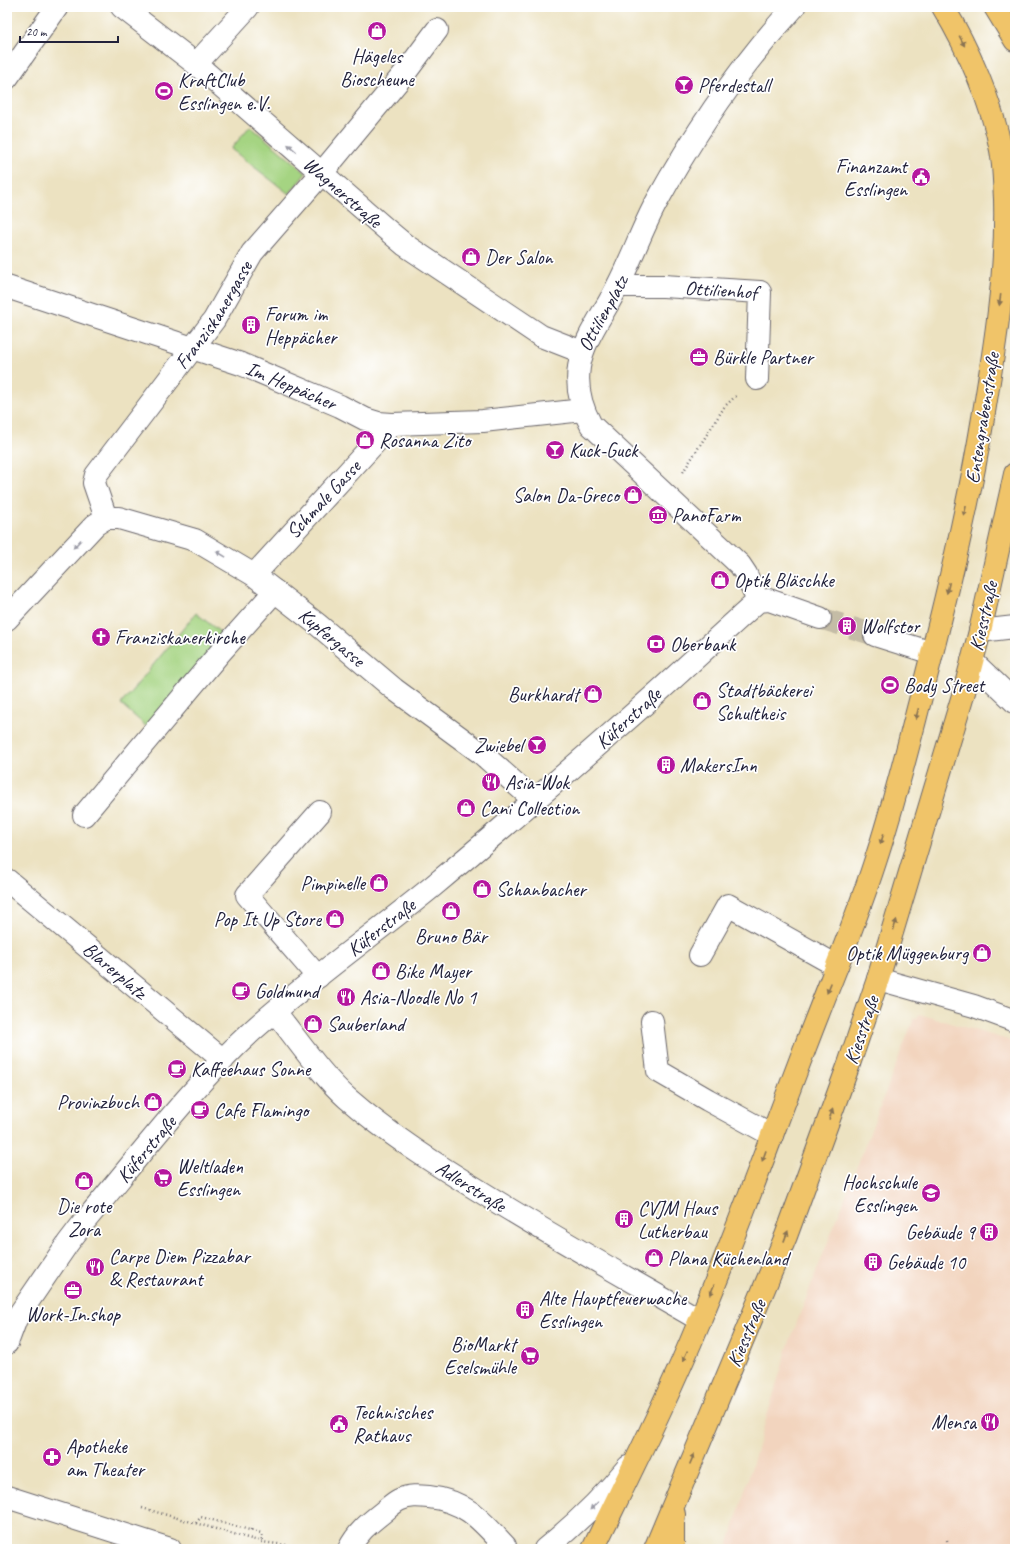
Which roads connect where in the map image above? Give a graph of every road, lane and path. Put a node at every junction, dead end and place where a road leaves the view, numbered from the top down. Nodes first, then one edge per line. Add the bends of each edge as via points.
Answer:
1 (57, 7) edge
2 (122, 7) edge
3 (248, 7) edge
4 (943, 7) edge
5 (995, 7) edge
6 (783, 11) edge
7 (437, 30) dead end
8 (1015, 40) edge
9 (196, 64) junction
10 (7, 78) edge
11 (1001, 151) junction
12 (321, 174) junction
13 (1015, 176) edge
14 (1015, 233) edge
15 (1004, 261) junction
16 (618, 286) junction
17 (7, 287) edge
18 (193, 347) junction
19 (582, 352) junction
20 (757, 379) joint
21 (583, 410) junction
22 (392, 424) junction
23 (1013, 484) edge
24 (668, 497) junction
25 (106, 518) junction
26 (957, 550) joint
27 (254, 574) junction
28 (275, 591) junction
29 (758, 600) junction
30 (820, 618) tunnel mouth
31 (7, 620) edge
32 (1015, 628) edge
33 (980, 632) junction
34 (875, 635) tunnel mouth
35 (932, 653) junction
36 (972, 661) junction
37 (1015, 702) edge
38 (534, 800) junction
39 (320, 812) dead end
40 (84, 815) dead end
41 (7, 880) edge
42 (700, 955) dead end
43 (837, 966) junction
44 (318, 977) junction
45 (878, 979) junction
46 (275, 1012) junction
47 (652, 1021) dead end
48 (1015, 1021) edge
49 (223, 1060) junction
50 (772, 1135) junction
51 (11, 1315) edge
52 (700, 1320) junction
53 (7, 1343) edge
54 (638, 1455) junction
55 (676, 1495) junction
56 (7, 1497) edge
57 (136, 1506) dead end
58 (196, 1524) junction
59 (252, 1526) dead end
60 (251, 1530) junction
61 (947, 1540) dead end
62 (262, 1542) junction
63 (505, 1546) dead end
64 (170, 1549) edge
65 (317, 1549) edge
66 (349, 1549) edge
67 (545, 1549) edge
68 (593, 1549) edge
69 (655, 1549) edge
70 (673, 1549) edge
71 (949, 1549) edge

1 - 10 street
2 - 9 street, Wagnerstraße
3 - 9 street
4 -> 11 main road, Entengrabenstraße via 968,53 994,123
5 - 8 main road
6 - 16 street, Ottilienplatz via 693,142 656,204
7 - 12 street, Franziskanergasse
12 -> 9 street, Wagnerstraße
11 - 13 main road, Entengrabenstraße
11 - 15 main road, Entengrabenstraße via 1006,227
12 - 18 street, Franziskanergasse via 252,253 214,320
12 - 19 street, Wagnerstraße via 405,244 541,336
14 - 15 main road, Entengrabenstraße
15 -> 26 main road, Entengrabenstraße via 988,388
16 - 19 street, Ottilienplatz
16 - 20 street, Ottilienhof via 760,292
17 - 18 street, Im Heppächer
18 - 22 street, Im Heppächer via 262,372 365,419 378,424
18 - 25 street, Franziskanergasse via 96,475 94,483
19 - 21 street, Ottilienplatz via 579,394
20 - 24 path via 724,406
21 - 22 street, Im Heppächer via 483,421
21 - 24 street, Ottilienplatz via 591,425
22 - 27 street, Schmale Gasse
23 - 33 main road, Kiesstraße
24 - 29 street, Ottilienplatz via 740,565
27 -> 25 street, Kupfergasse via 195,540 119,518
25 -> 31 street via 95,524
26 -> 35 main road, Kiesstraße
27 - 28 street, Kupfergasse
28 - 38 street, Kupfergasse via 394,689 480,753
28 - 40 street
29 - 30 street via 769,600
29 - 38 street, Küferstraße via 615,731
32 - 33 street
33 - 36 main road, Kiesstraße
34 - 35 street
35 -> 43 main road, Kiesstraße via 899,783 876,860
36 - 37 street
45 -> 36 main road, Kiesstraße
38 - 44 street, Küferstraße via 431,888
39 - 44 street via 247,895
41 - 49 street, Blarerplatz
42 - 43 street via 728,905
43 -> 50 main road, Kiesstraße
44 - 46 street, Küferstraße
45 - 48 street via 974,1006
55 -> 45 main road, Kiesstraße via 786,1236
46 - 49 street, Küferstraße
46 - 52 street, Adlerstraße via 332,1084 392,1134 519,1216
47 - 50 street via 658,1071
49 - 51 street, Küferstraße via 84,1222
50 -> 52 main road, Kiesstraße
51 - 53 street, Küferstraße
52 -> 54 main road, Kiesstraße
54 -> 67 street via 609,1491
54 - 68 main road, Kiesstraße
55 - 69 main road, Kiesstraße
55 - 70 main road via 672,1523
56 - 64 street
57 - 58 path
58 - 60 path via 201,1517
58 - 62 path
59 - 60 path
60 - 62 path via 261,1534
61 - 71 path
62 - 65 path
63 - 66 street via 479,1518 459,1505 448,1500 415,1496 398,1500 361,1529

